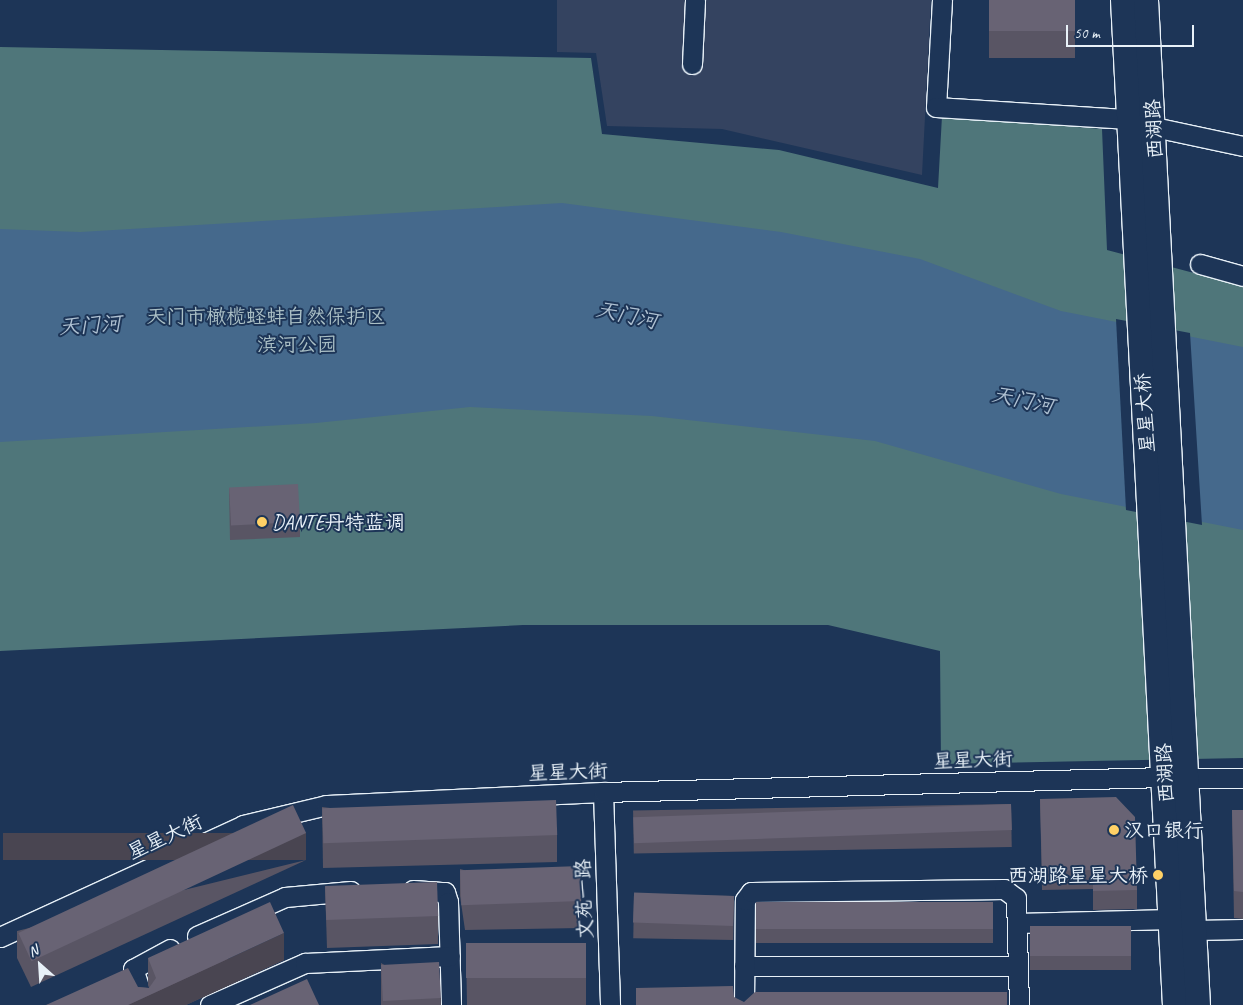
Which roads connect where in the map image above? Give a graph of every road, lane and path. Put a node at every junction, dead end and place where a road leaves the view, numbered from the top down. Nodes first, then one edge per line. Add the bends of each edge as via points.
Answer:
1 (695, 0) edge
2 (942, 0) edge
3 (1123, 0) edge
4 (1146, 0) edge
5 (692, 64) dead end
6 (1129, 119) junction
7 (1154, 127) junction
8 (1243, 146) edge
9 (1135, 255) joint
10 (1161, 258) joint
11 (1200, 264) dead end
12 (1243, 276) edge
13 (1155, 571) joint
14 (1178, 572) joint
15 (1165, 778) junction
16 (1190, 778) junction
17 (1243, 778) edge
18 (603, 792) junction
19 (397, 890) edge
20 (368, 891) edge
21 (1171, 919) junction
22 (1017, 923) junction
23 (1243, 929) edge
24 (1195, 930) junction
25 (0, 937) edge
26 (450, 956) junction
27 (744, 966) junction
28 (1018, 966) junction
29 (145, 1005) edge
30 (210, 1005) edge
31 (451, 1005) edge
32 (610, 1005) edge
33 (744, 1005) edge
34 (1019, 1005) edge
35 (1175, 1005) edge
36 (1198, 1005) edge

1 - 5 street
2 - 6 street via 936,107
3 - 6 main road, 西湖路
4 - 7 main road, 西湖路
6 - 9 main road, 西湖路
7 - 8 street
7 - 10 main road, 西湖路
9 - 13 main road, 星星大桥
10 - 14 main road, 星星大桥
11 - 12 street
13 - 15 main road, 西湖路
14 - 16 main road, 西湖路
15 - 18 street, 星星大街
15 - 21 main road, 西湖路
16 - 17 street
16 - 24 main road, 西湖路
18 - 25 street, 星星大街 via 326,805 270,816
18 - 32 street, 文苑一路
19 - 26 street via 445,892
20 - 29 street via 285,897 141,962 133,969 132,978
21 - 22 street
21 - 35 main road, 西湖路
22 - 27 street via 1016,898 1004,890 751,892 745,900
22 - 28 street
23 - 24 street
24 - 36 main road, 西湖路
26 - 30 street via 305,963
26 - 31 street
27 - 28 street
27 - 33 street
28 - 34 street

